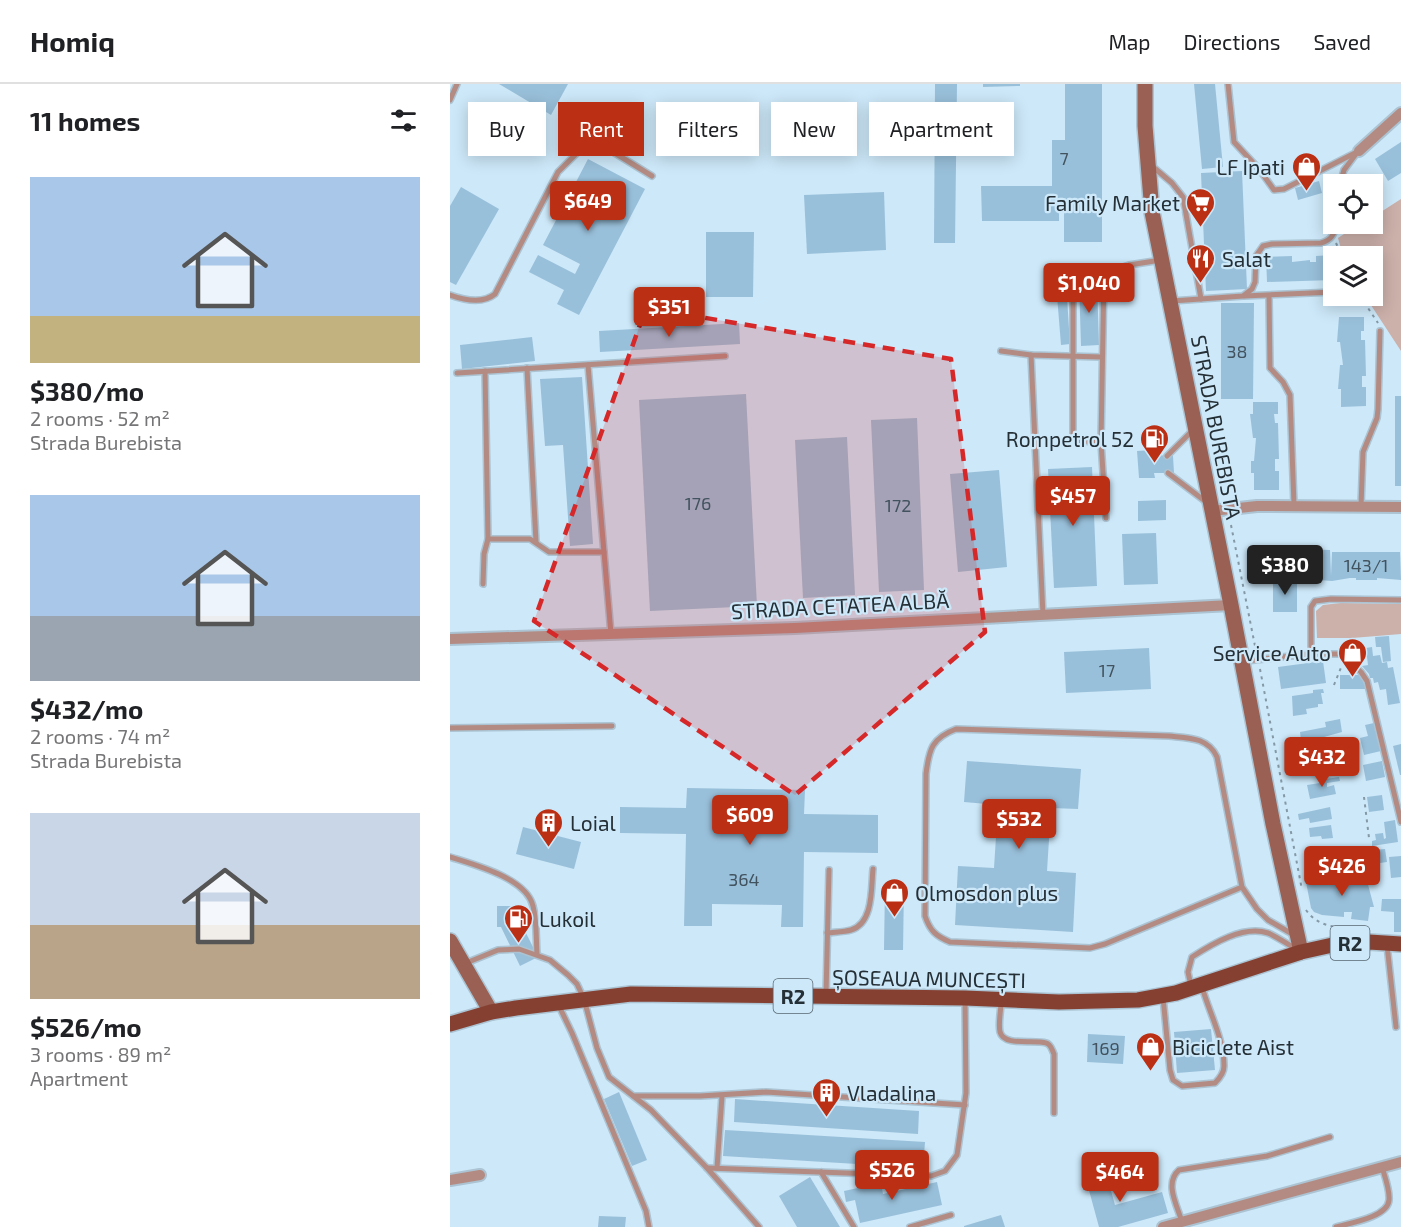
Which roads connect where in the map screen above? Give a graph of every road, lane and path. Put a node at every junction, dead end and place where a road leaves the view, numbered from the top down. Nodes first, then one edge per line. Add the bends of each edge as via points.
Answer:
1 (457, 84) edge
2 (1145, 84) edge
3 (1228, 84) edge
4 (450, 100) edge
5 (1401, 113) edge
6 (1359, 151) junction
7 (1149, 164) junction
8 (1344, 174) edge
9 (652, 176) dead end
10 (1334, 235) joint
11 (1338, 246) edge
12 (1162, 259) junction
13 (1104, 274) junction
14 (1323, 293) edge
15 (450, 295) edge
16 (1242, 296) junction
17 (1269, 296) junction
18 (1201, 299) junction
19 (1171, 301) junction
20 (1367, 306) edge
21 (1380, 331) joint
22 (1001, 351) dead end
23 (1031, 355) junction
24 (725, 356) dead end
25 (1072, 356) junction
26 (1101, 357) junction
27 (588, 365) junction
28 (526, 368) junction
29 (484, 371) junction
30 (457, 374) dead end
31 (1196, 427) junction
32 (1101, 442) junction
33 (1167, 456) dead end
34 (1168, 473) dead end
35 (1294, 505) junction
36 (1360, 506) junction
37 (1401, 507) edge
38 (1211, 508) junction
39 (1106, 518) dead end
40 (1231, 525) dead end
41 (488, 539) junction
42 (536, 542) junction
43 (604, 552) junction
44 (483, 584) dead end
45 (1401, 600) edge
46 (1231, 605) junction
47 (1043, 615) junction
48 (611, 634) junction
49 (450, 639) edge
50 (1311, 654) junction
51 (1346, 657) junction
52 (1250, 661) junction
53 (1334, 685) dead end
54 (612, 726) dead end
55 (450, 728) edge
56 (1364, 797) dead end
57 (1401, 822) edge
58 (1369, 838) dead end
59 (450, 857) edge
60 (873, 869) dead end
61 (829, 870) dead end
62 (1242, 887) junction
63 (1302, 890) dead end
64 (1306, 910) dead end
65 (1360, 930) dead end
66 (827, 933) junction
67 (1297, 936) junction
68 (450, 941) edge
69 (1394, 944) edge
70 (1300, 952) junction
71 (537, 954) junction
72 (463, 964) junction
73 (1196, 986) junction
74 (826, 996) junction
75 (1163, 996) junction
76 (965, 998) junction
77 (584, 999) junction
78 (1001, 1000) junction
79 (557, 1002) junction
80 (491, 1012) junction
81 (450, 1024) edge
82 (1396, 1027) dead end
83 (634, 1096) junction
84 (722, 1096) junction
85 (965, 1106) junction
86 (1054, 1113) dead end
87 (1330, 1137) dead end
88 (1401, 1162) edge
89 (1382, 1167) junction
90 (707, 1168) junction
91 (717, 1168) junction
92 (820, 1172) junction
93 (480, 1175) dead end
94 (450, 1180) edge
95 (951, 1215) dead end
96 (1173, 1225) edge
97 (649, 1227) edge
98 (759, 1227) edge
99 (854, 1227) edge
100 (910, 1227) edge
101 (1336, 1227) edge

1 - 4 lane
2 - 7 main road, STRADA BUREBISTA
3 - 6 lane via 1234,142 1274,190 1284,189
5 - 6 street
6 - 8 lane
7 - 12 main road, STRADA BUREBISTA via 1152,212
7 - 18 lane via 1183,197
9 - 15 lane via 605,147 578,152 558,172 495,294 482,301
10 - 11 path
10 - 16 lane via 1321,243 1272,244 1258,249 1255,282
12 - 13 lane
12 - 19 main road, STRADA BUREBISTA
13 - 25 lane via 1073,279
13 - 26 lane
14 - 17 lane
16 - 17 lane
16 - 18 lane
17 - 35 lane via 1270,368 1290,395
18 - 19 lane
19 - 31 main road, STRADA BUREBISTA
20 - 21 path
21 - 36 lane via 1377,418 1363,452
22 - 23 lane
23 - 25 lane
23 - 47 lane
24 - 27 lane
25 - 26 lane
25 - 32 lane via 1074,438
26 - 32 lane
27 - 28 lane
27 - 43 lane
28 - 29 lane
28 - 42 lane
29 - 30 lane
29 - 41 lane
31 - 33 lane
31 - 38 main road, STRADA BUREBISTA
32 - 39 lane
34 - 38 lane
35 - 36 street
35 - 38 street
36 - 37 street
38 - 46 main road, STRADA BUREBISTA
40 - 52 path
41 - 42 lane
41 - 44 lane
42 - 43 lane via 549,552
43 - 48 lane
45 - 50 lane via 1315,602 1311,607
46 - 47 street, STRADA CETATEA ALBĂ
46 - 52 main road, STRADA BUREBISTA
47 - 48 street, STRADA CETATEA ALBĂ
48 - 49 street, STRADA CETATEA ALBĂ
50 - 51 lane
50 - 52 lane
51 - 53 path
51 - 57 lane via 1367,681
52 - 63 path
52 - 67 main road, STRADA BUREBISTA via 1273,824
54 - 55 lane
56 - 58 path
59 - 71 lane via 498,874 530,897
60 - 66 lane via 865,920 851,930
61 - 66 lane
62 - 62 lane via 1217,757 1206,742 1169,736 957,729 945,733 928,753 925,916 929,929 938,938 958,943 1090,948
62 - 67 lane via 1268,920
64 - 65 path via 1323,924
66 - 74 lane
67 - 70 main road, STRADA BUREBISTA
68 - 72 main road
69 - 70 main road, ȘOSEAUA MUNCEȘTI / R2 via 1337,944
69 - 82 lane
70 - 73 main road, ȘOSEAUA MUNCEȘTI / R2
70 - 73 lane via 1268,933 1247,931 1212,944 1192,957 1188,972
71 - 72 lane via 519,949 498,950
71 - 77 lane via 568,975
72 - 80 main road
73 - 75 main road, ȘOSEAUA MUNCEȘTI / R2
73 - 75 lane via 1217,1034 1224,1067 1215,1083 1182,1086 1173,1080
74 - 76 main road, ȘOSEAUA MUNCEȘTI / R2
74 - 77 main road, ȘOSEAUA MUNCEȘTI / R2 via 631,994
75 - 78 main road, ȘOSEAUA MUNCEȘTI / R2 via 1118,1001
76 - 78 main road, ȘOSEAUA MUNCEȘTI / R2
76 - 85 lane
77 - 79 main road, ȘOSEAUA MUNCEȘTI / R2
77 - 83 lane via 609,1077
78 - 86 lane via 1000,1032 1004,1038 1051,1047
79 - 80 main road, ȘOSEAUA MUNCEȘTI / R2
79 - 97 lane via 646,1211
80 - 81 main road, ȘOSEAUA MUNCEȘTI / R2
83 - 84 lane
83 - 90 lane
84 - 85 lane via 766,1092
84 - 91 lane
85 - 92 lane via 957,1155 945,1172 931,1176
87 - 96 lane via 1266,1156 1179,1170 1171,1186
88 - 89 street
89 - 96 street
89 - 101 lane via 1390,1198 1388,1206 1380,1214
90 - 91 lane
90 - 98 lane
91 - 92 lane
92 - 99 lane
93 - 94 street
95 - 100 lane

